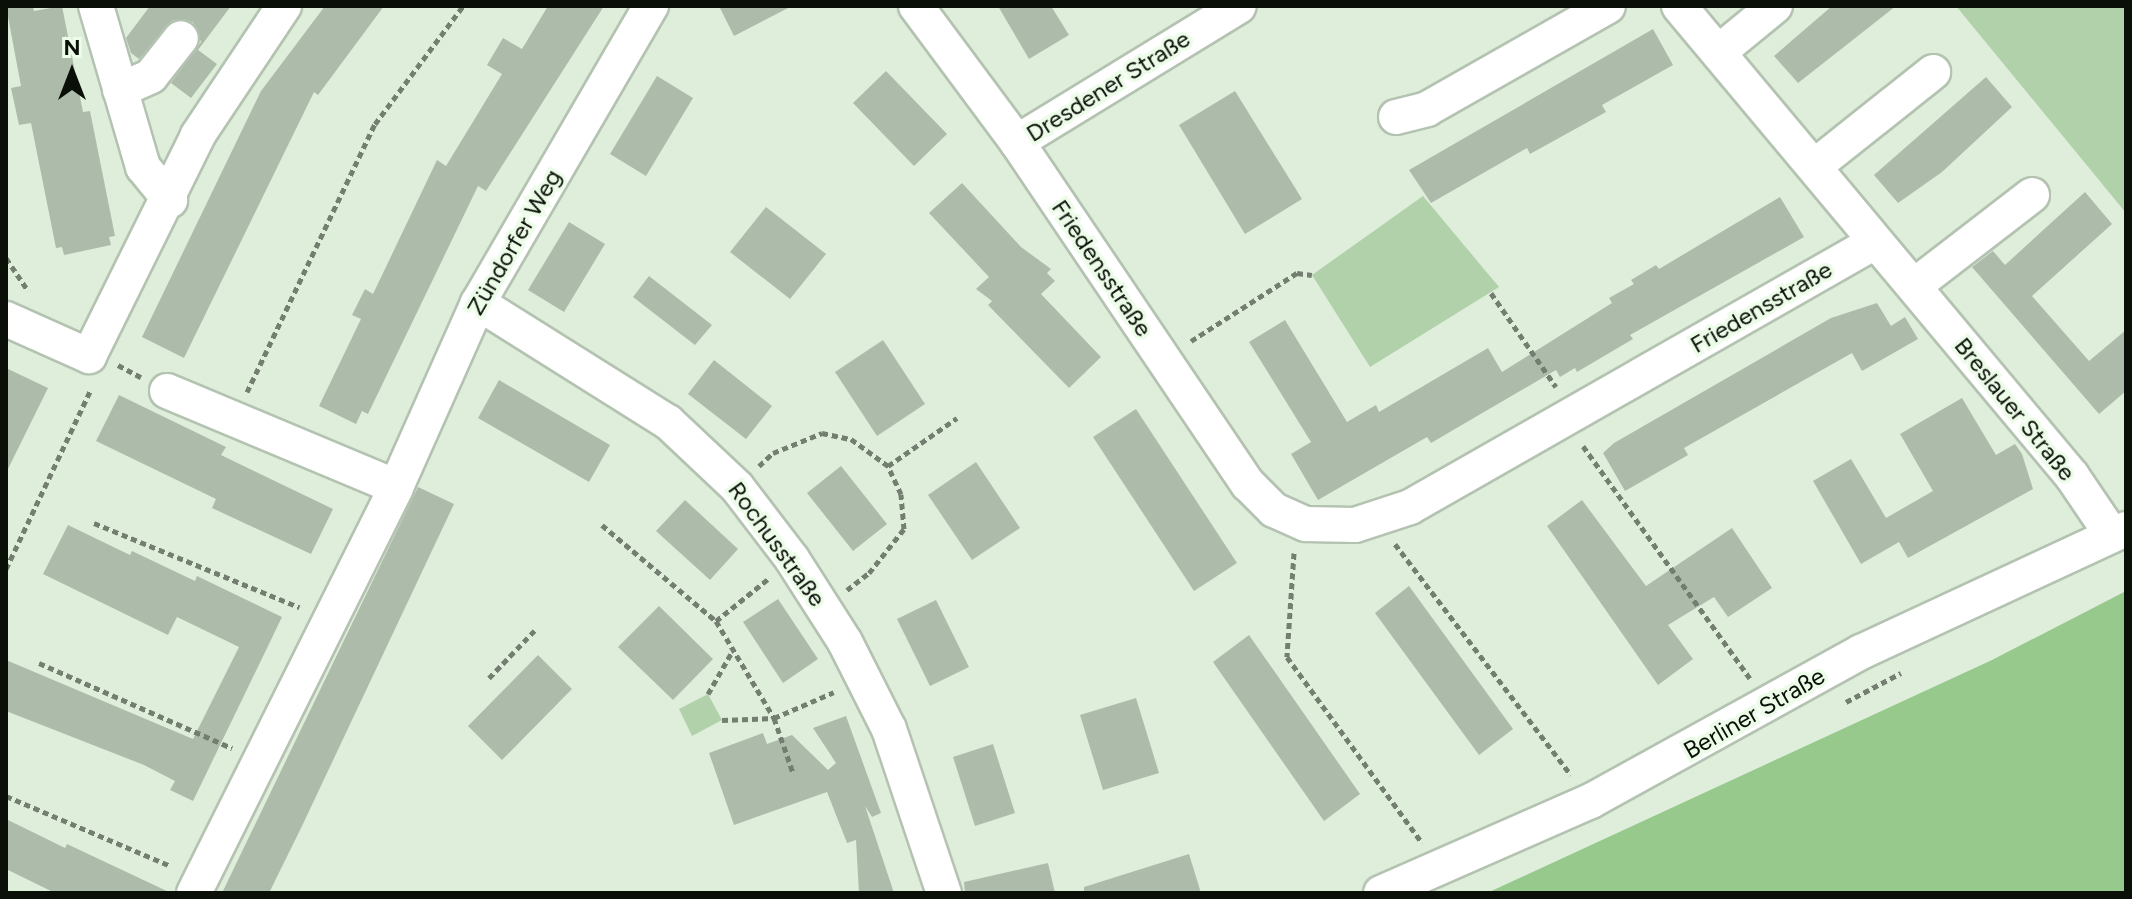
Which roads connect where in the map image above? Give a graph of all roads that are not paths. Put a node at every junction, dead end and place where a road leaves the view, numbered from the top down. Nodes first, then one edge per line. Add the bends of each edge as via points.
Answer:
1 (96, 6) edge
2 (284, 6) edge
3 (651, 6) edge
4 (916, 6) edge
5 (1239, 6) edge
6 (1608, 6) edge
7 (1679, 6) edge
8 (1775, 6) edge
9 (181, 38) dead end
10 (1720, 51) junction
11 (1933, 72) dead end
12 (120, 90) junction
13 (1396, 117) dead end
14 (1017, 142) junction
15 (1815, 166) junction
16 (2032, 195) dead end
17 (170, 200) junction
18 (1875, 242) junction
19 (1914, 286) junction
20 (478, 303) junction
21 (6, 319) edge
22 (167, 391) road end
23 (396, 487) junction
24 (2119, 532) edge
25 (194, 893) edge
26 (944, 893) edge
27 (1381, 893) edge

1 - 12 street
2 - 17 street via 198,135
3 - 20 street, Zündorfer Weg
4 - 14 street, Friedensstraße
5 - 14 street, Dresdener Straße
6 - 13 street via 1427,109
7 - 10 street, Breslauer Straße
8 - 10 street
9 - 12 street via 151,76
10 - 15 street, Breslauer Straße
11 - 15 street
12 - 17 street via 143,167
14 - 18 street, Friedensstraße via 1248,484 1274,510 1296,520 1355,525 1410,507
15 - 18 street, Breslauer Straße
16 - 19 street
17 - 21 street via 99,354 79,353
18 - 19 street, Breslauer Straße
19 - 24 street, Breslauer Straße
20 - 23 street, Zündorfer Weg
20 - 26 street, Rochusstraße via 668,422 737,487 824,608 889,729
22 - 23 street
23 - 25 street, Zündorfer Weg
24 - 27 street, Berliner Straße via 1861,652 1591,801

